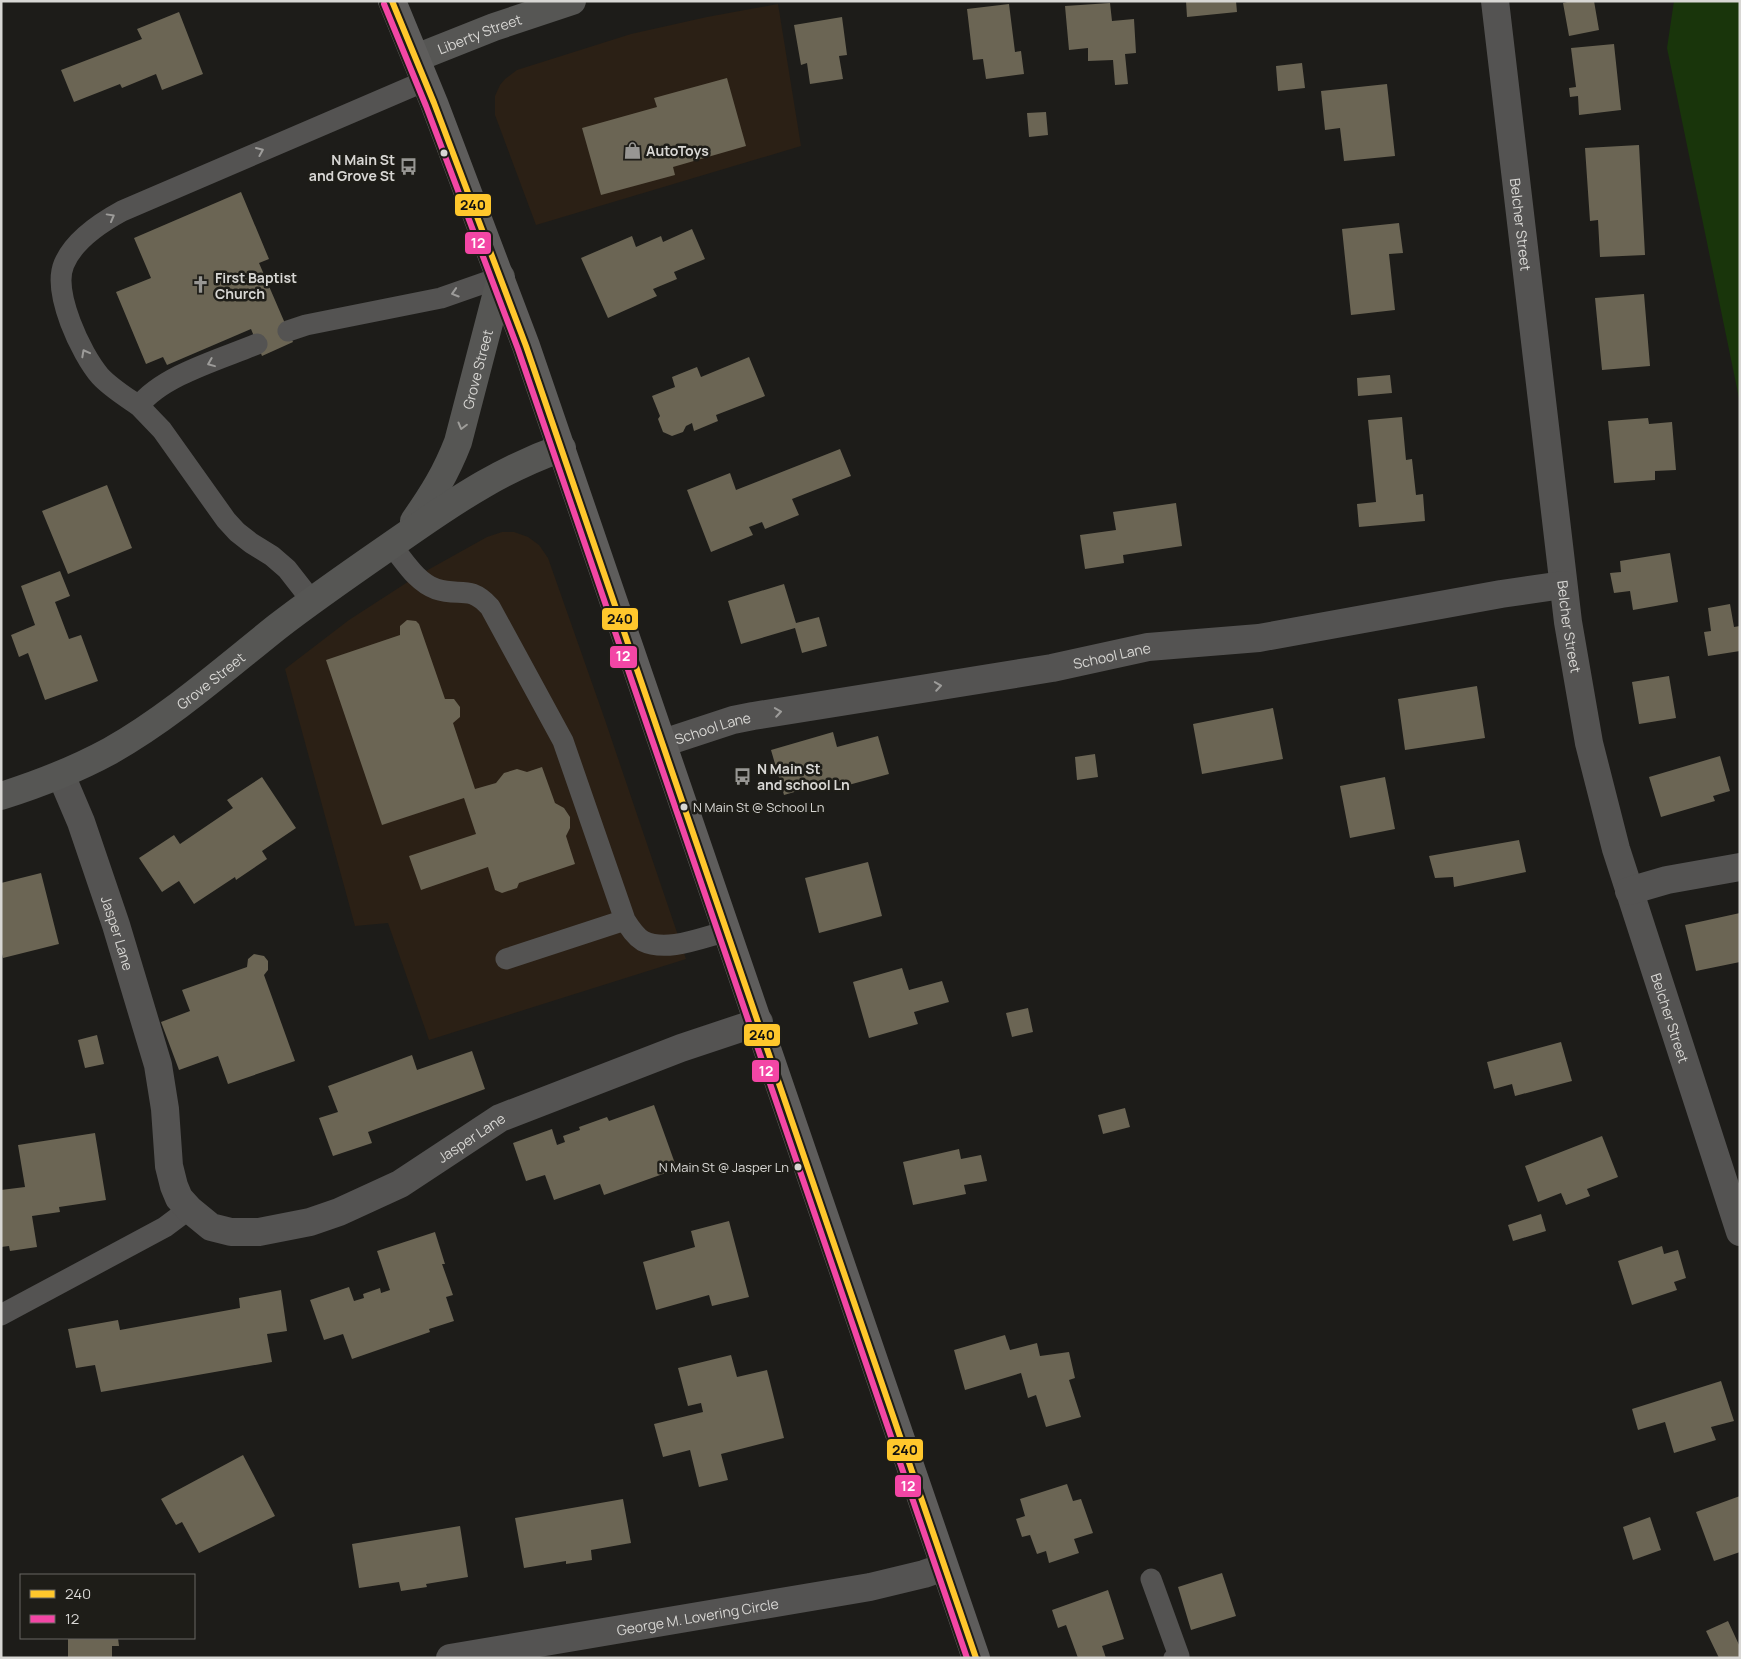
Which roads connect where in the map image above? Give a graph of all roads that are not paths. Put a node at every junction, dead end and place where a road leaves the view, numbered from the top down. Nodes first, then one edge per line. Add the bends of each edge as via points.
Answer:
1 (392, 1) edge
2 (572, 1) edge
3 (1495, 1) edge
4 (420, 70) junction
5 (501, 277) junction
6 (288, 331) dead end
7 (256, 344) dead end
8 (139, 406) junction
9 (562, 448) junction
10 (397, 541) junction
11 (1563, 585) junction
12 (312, 601) junction
13 (664, 742) junction
14 (61, 775) junction
15 (1, 796) edge
16 (1740, 867) edge
17 (1629, 891) junction
18 (625, 920) junction
19 (728, 930) junction
20 (506, 959) dead end
21 (759, 1022) junction
22 (189, 1209) junction
23 (1740, 1232) edge
24 (1, 1315) edge
25 (944, 1567) junction
26 (1151, 1579) dead end
27 (450, 1658) edge
28 (976, 1658) edge
29 (1174, 1658) edge

1 - 4 main road
2 - 4 street, Liberty Street via 494,27
3 - 11 street, Belcher Street
4 - 5 main road
8 -> 4 lane via 100,376 82,349 61,292 60,277 72,249 103,222 142,201
5 -> 6 lane via 441,298
5 - 9 main road
5 -> 10 street, Grove Street via 458,442 436,490
7 -> 8 lane via 171,380 147,396
8 - 12 lane via 162,430 226,520 251,544 272,556 287,570
9 - 10 street, Grove Street via 502,473
9 - 13 main road
10 - 12 street, Grove Street
10 - 18 lane via 423,582 436,589 469,592 490,607 563,741
13 -> 11 street, School Lane via 733,720 1052,668 1148,647 1259,638
11 - 17 street, Belcher Street via 1589,743
12 - 14 street, Grove Street via 154,723 110,751
13 - 19 main road
14 - 15 street, Grove Street
14 - 22 street, Jasper Lane via 81,822 116,925 158,1064 171,1176 180,1198
16 - 17 street via 1667,880
17 - 23 street, Belcher Street
18 - 19 lane via 632,932 656,945 670,946
18 - 20 lane
19 - 21 main road
21 - 22 street, Jasper Lane via 680,1048 500,1118 400,1184 310,1222 259,1232 231,1232 211,1227
21 - 25 main road
22 - 24 lane via 150,1236
25 - 27 street, George M. Lovering Circle via 870,1587
25 - 28 main road
26 - 29 lane via 1179,1656

